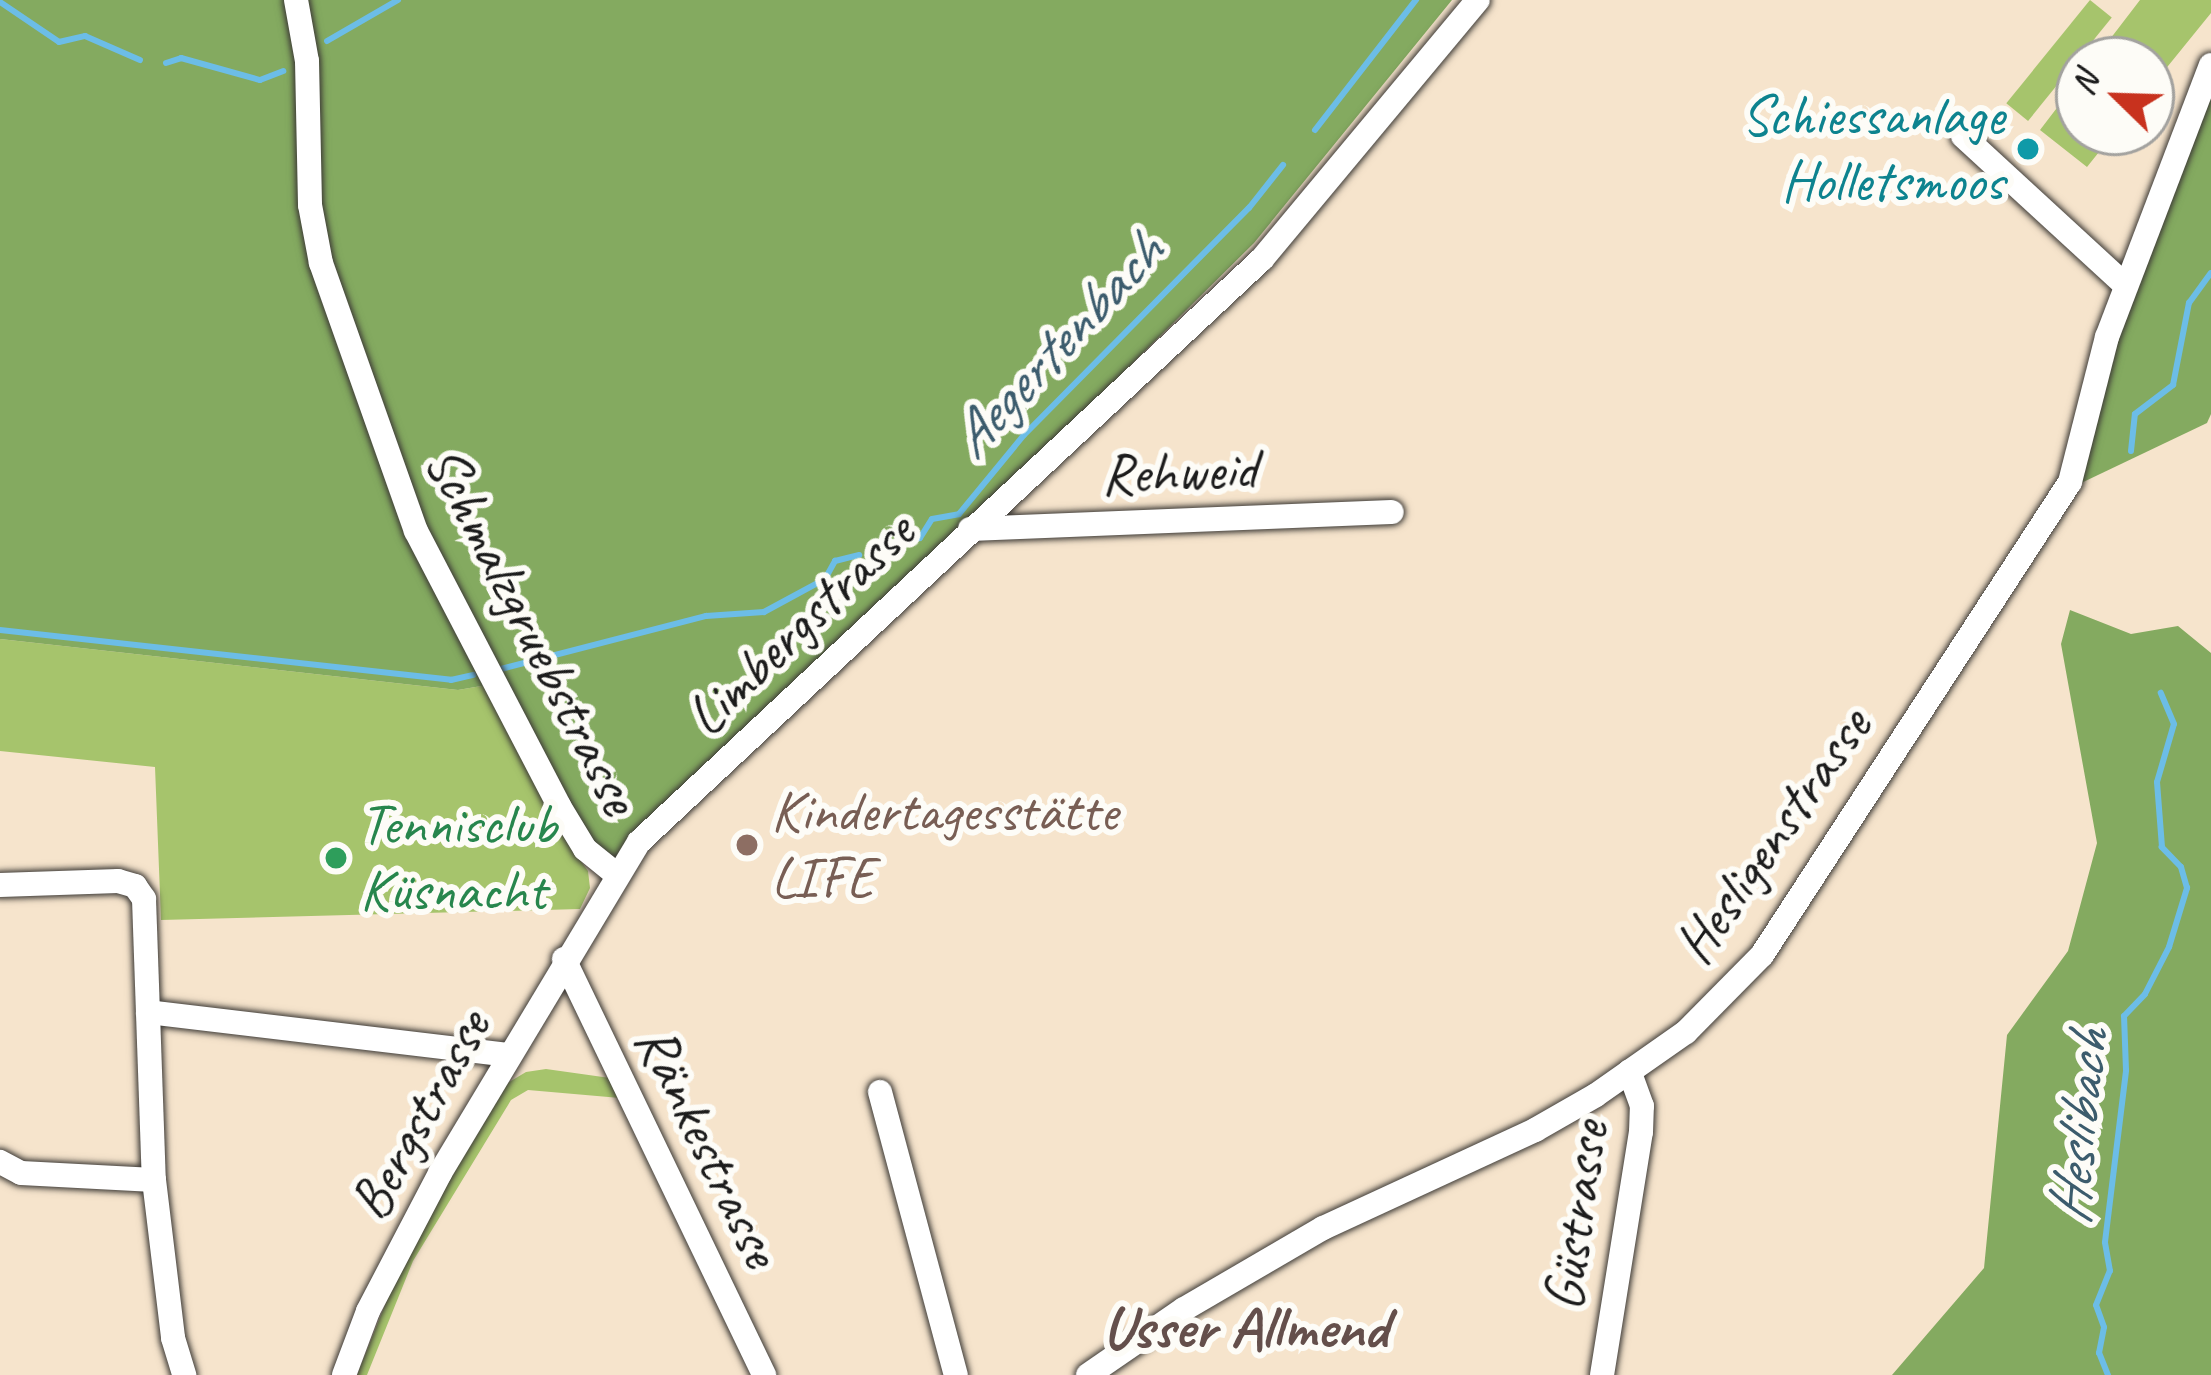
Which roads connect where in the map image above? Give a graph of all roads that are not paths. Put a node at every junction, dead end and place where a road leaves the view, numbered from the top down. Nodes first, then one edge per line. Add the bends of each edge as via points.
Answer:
1 (296, 0) edge
2 (1478, 0) edge
3 (2211, 65) edge
4 (1963, 136) dead end
5 (2125, 285) junction
6 (1392, 512) dead end
7 (970, 529) junction
8 (616, 874) junction
9 (0, 885) edge
10 (593, 909) joint
11 (564, 959) junction
12 (148, 1012) junction
13 (508, 1055) junction
14 (1629, 1071) junction
15 (880, 1092) dead end
16 (0, 1162) edge
17 (154, 1180) junction
18 (184, 1375) edge
19 (344, 1375) edge
20 (764, 1375) edge
21 (956, 1375) edge
22 (1088, 1375) edge
23 (1602, 1375) edge

1 - 8 street, Schmalzgruebstrasse via 321,263 416,531 559,806 585,849
2 - 7 street, Limbergstrasse via 1262,259
3 - 5 street, Hesligenstrasse
4 - 5 street
5 - 14 street, Hesligenstrasse via 2070,482 1762,955 1686,1032
6 - 7 street, Rehweid
7 - 8 street, Limbergstrasse via 638,842
8 - 10 street, Limbergstrasse
9 - 12 street via 135,886 145,899
10 - 11 street, Bergstrasse
11 - 13 street, Bergstrasse
11 - 20 street, Ränkestrasse
12 - 13 street
12 - 17 street
13 - 19 street, Bergstrasse via 392,1262
14 - 22 street, Hesligenstrasse via 1535,1130 1323,1228
14 - 23 street, Güstrasse via 1641,1132
15 - 21 street
16 - 17 street via 21,1173
17 - 18 street

